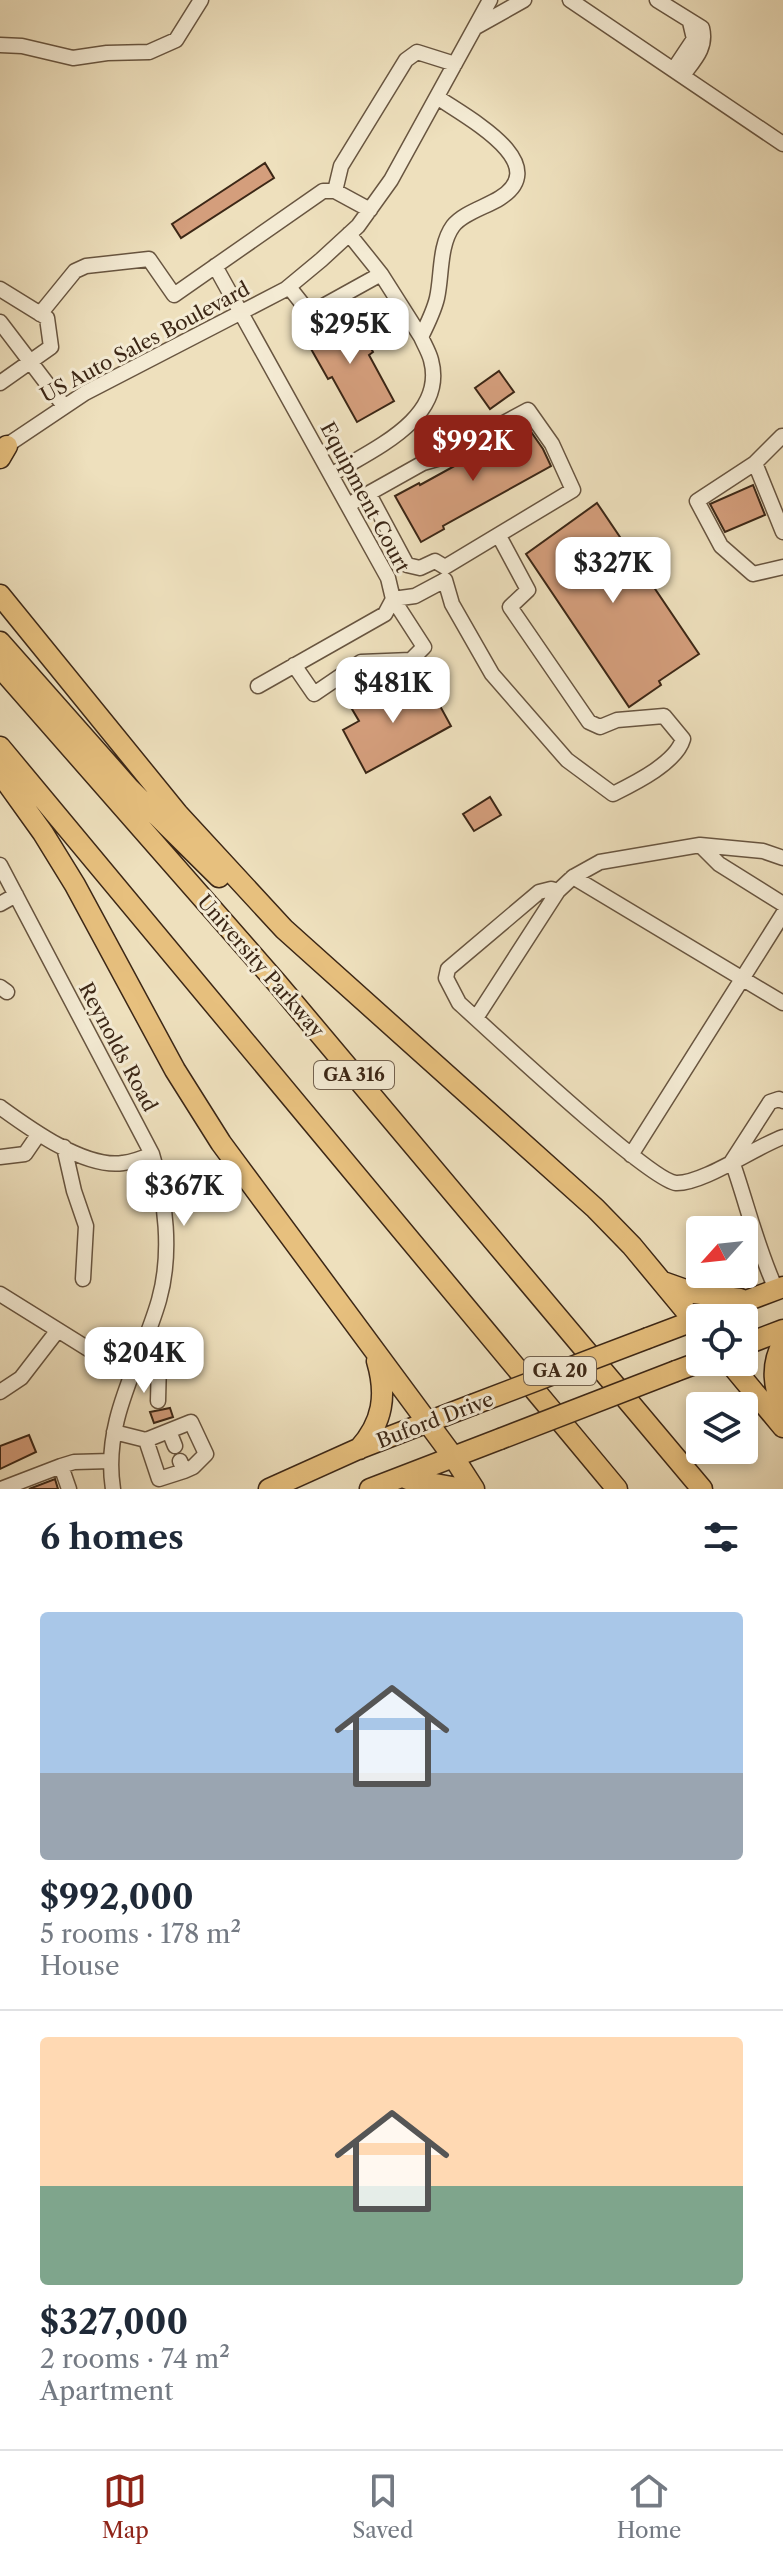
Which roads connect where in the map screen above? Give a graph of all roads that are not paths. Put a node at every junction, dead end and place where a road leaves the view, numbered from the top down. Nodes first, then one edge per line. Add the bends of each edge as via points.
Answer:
1 (201, 0) edge
2 (490, 0) edge
3 (524, 0) edge
4 (570, 0) edge
5 (657, 0) edge
6 (475, 27) junction
7 (0, 45) edge
8 (455, 64) junction
9 (678, 72) junction
10 (437, 97) junction
11 (783, 144) edge
12 (335, 191) junction
13 (370, 210) junction
14 (349, 234) junction
15 (215, 266) junction
16 (381, 274) junction
17 (289, 287) junction
18 (0, 289) edge
19 (40, 314) junction
20 (241, 314) junction
21 (0, 322) edge
22 (421, 337) junction
23 (28, 362) junction
24 (0, 383) edge
25 (64, 406) junction
26 (783, 437) edge
27 (2, 452) edge
28 (755, 463) junction
29 (331, 475) junction
30 (369, 494) junction
31 (348, 505) junction
32 (783, 532) edge
33 (499, 536) junction
34 (783, 567) edge
35 (445, 573) junction
36 (0, 595) edge
37 (393, 599) junction
38 (0, 642) edge
39 (294, 665) junction
40 (0, 667) edge
41 (258, 686) dead end
42 (0, 747) edge
43 (0, 773) edge
44 (700, 845) junction
45 (783, 858) edge
46 (0, 865) edge
47 (573, 877) junction
48 (558, 891) junction
49 (16, 895) junction
50 (0, 904) edge
51 (783, 904) edge
52 (783, 914) edge
53 (284, 929) junction
54 (742, 979) junction
55 (783, 1003) edge
56 (476, 1018) junction
57 (783, 1101) edge
58 (0, 1107) edge
59 (38, 1135) junction
60 (783, 1137) edge
61 (64, 1147) junction
62 (152, 1154) junction
63 (631, 1155) junction
64 (0, 1157) edge
65 (732, 1161) junction
66 (83, 1279) dead end
67 (663, 1282) junction
68 (780, 1288) edge
69 (0, 1294) edge
70 (750, 1299) junction
71 (739, 1304) edge
72 (686, 1311) edge
73 (686, 1327) edge
74 (58, 1330) junction
75 (783, 1330) edge
76 (758, 1340) edge
77 (783, 1343) edge
78 (142, 1344) junction
79 (374, 1349) junction
80 (686, 1367) edge
81 (130, 1375) junction
82 (741, 1376) edge
83 (0, 1392) edge
84 (158, 1401) dead end
85 (783, 1411) edge
86 (427, 1422) junction
87 (783, 1427) edge
88 (169, 1431) junction
89 (114, 1432) junction
90 (146, 1440) junction
91 (175, 1446) dead end
92 (358, 1449) junction
93 (454, 1458) junction
94 (111, 1461) junction
95 (61, 1466) junction
96 (399, 1478) junction
97 (1, 1489) edge
98 (69, 1489) edge
99 (113, 1489) edge
100 (269, 1489) edge
101 (370, 1489) edge
102 (463, 1489) edge
103 (474, 1489) edge
104 (617, 1489) edge
105 (702, 1489) edge

1 - 7 street via 176,40 149,52 73,58
2 - 6 street, US Auto Sales Boulevard
3 - 6 street
4 - 9 street
5 - 9 street via 702,28 701,51
6 - 8 street, US Auto Sales Boulevard
8 - 10 street, US Auto Sales Boulevard
8 - 12 street via 417,52 406,60 341,166
9 - 11 street
10 - 13 street, US Auto Sales Boulevard
10 - 22 street via 512,153 519,168 510,191 455,224 437,300
12 - 13 street
12 - 15 street via 323,191
13 - 14 street, US Auto Sales Boulevard
14 - 16 street
14 - 17 street, US Auto Sales Boulevard
15 - 19 street via 174,295 149,259 86,266 75,271
15 - 20 street, Equipment Court
16 - 17 street via 316,310 303,307
16 - 22 street
17 - 20 street, US Auto Sales Boulevard
18 - 19 street
19 - 23 street via 47,318 51,347
20 - 25 street, US Auto Sales Boulevard
20 - 29 street, Equipment Court
21 - 23 street
22 - 29 street via 432,361 429,402 413,423
23 - 24 street
23 - 25 street
25 - 27 street, US Auto Sales Boulevard
26 - 28 street
28 - 32 street
28 - 34 street via 697,501 721,546 753,574
29 - 31 street, Equipment Court
30 - 31 street
30 - 33 street via 528,410 552,444 573,490
30 - 35 street via 407,565 420,568 435,561
31 - 37 street, Equipment Court via 388,578
33 - 35 street
33 - 35 street via 528,590 510,607 589,722 600,727 617,720 664,716 683,739 680,751 638,782 613,794 567,760 492,674 452,604
35 - 37 street via 415,596
36 - 53 highway via 178,814
37 - 39 street, Equipment Court via 385,614
37 - 39 street via 424,647 411,660 361,662 314,694
38 - 53 highway via 165,825
39 - 41 street, Equipment Court
40 - 105 highway, University Parkway / GA 316 via 277,983
42 - 104 highway, GA 316
43 - 79 highway via 75,885 197,1107
44 - 45 street
44 - 47 street via 600,862
44 - 51 street via 719,864
46 - 49 street, Reynolds Road
47 - 48 street
47 - 54 street
48 - 56 street
48 - 56 street via 539,892 448,969 450,988
49 - 50 street
49 - 62 street, Reynolds Road
52 - 54 street
53 - 67 highway via 595,1208
54 - 55 street
54 - 63 street
56 - 63 street
57 - 65 street via 770,1102
58 - 59 street
59 - 61 street
59 - 64 street via 25,1154
60 - 65 street
61 - 62 street via 120,1164
61 - 66 street via 86,1226
62 - 78 street, Reynolds Road via 163,1201 166,1254 160,1298
63 - 65 street via 673,1183 694,1181
65 - 68 street via 754,1235
67 - 70 highway via 711,1296
67 - 72 highway
68 - 70 highway, Buford Drive / GA 20
69 - 74 street
70 - 71 highway, Buford Drive / GA 20
73 - 86 highway, Buford Drive / GA 20, bridge
74 - 81 street
74 - 83 street via 21,1378
75 - 76 highway
77 - 85 highway via 774,1380
78 - 81 street, Reynolds Road
78 - 84 street via 159,1361
79 - 86 highway
79 - 92 highway via 382,1411
80 - 93 highway, Buford Drive / GA 20, bridge
81 - 89 street, Reynolds Road
82 - 87 highway
86 - 92 highway, Buford Drive / GA 20
86 - 93 highway
88 - 90 street
88 - 90 street via 191,1422 206,1454 193,1467 182,1466 159,1479
88 - 91 street
89 - 90 street
89 - 94 street, Reynolds Road
92 - 100 highway, Buford Drive / GA 20
93 - 96 highway, Buford Drive / GA 20
93 - 103 highway
94 - 95 street
94 - 99 street, Reynolds Road
95 - 97 street
95 - 98 street
96 - 101 highway, Buford Drive / GA 20
96 - 102 highway

